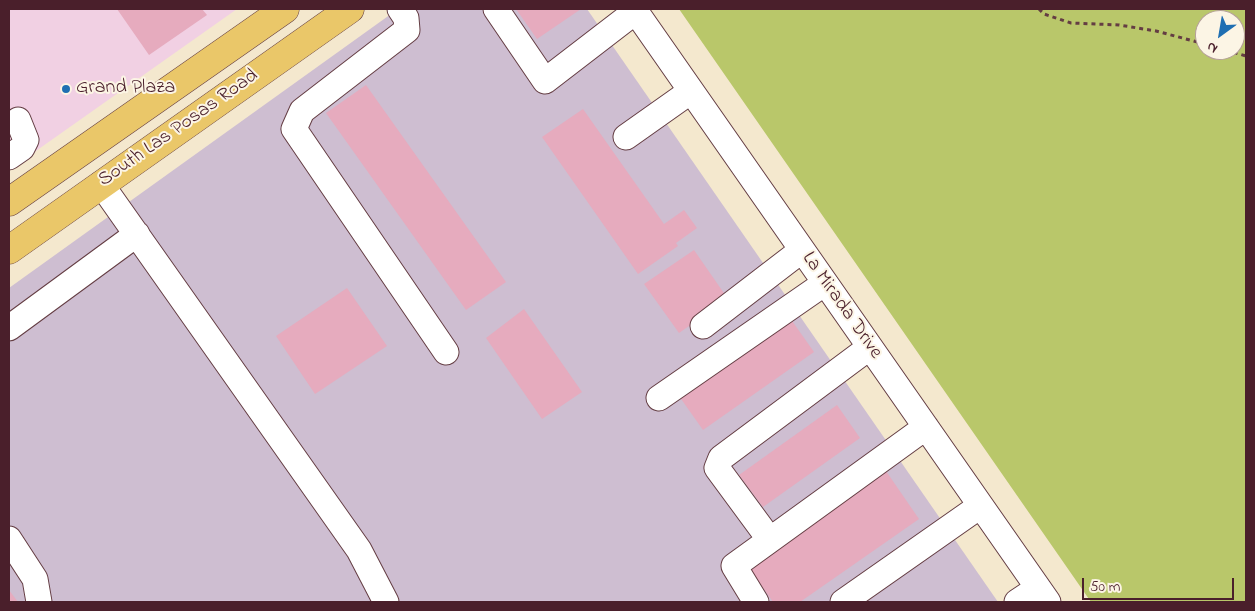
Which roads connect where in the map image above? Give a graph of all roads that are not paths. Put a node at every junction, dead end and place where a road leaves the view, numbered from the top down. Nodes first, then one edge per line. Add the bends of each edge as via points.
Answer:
1 (285, 9) edge
2 (350, 9) edge
3 (400, 9) edge
4 (496, 9) edge
5 (635, 10) edge
6 (691, 91) junction
7 (18, 120) dead end
8 (626, 137) dead end
9 (9, 157) edge
10 (101, 184) junction
11 (9, 202) edge
12 (137, 234) junction
13 (9, 250) edge
14 (802, 250) junction
15 (825, 283) junction
16 (703, 326) dead end
17 (9, 328) edge
18 (870, 347) junction
19 (446, 352) dead end
20 (659, 398) dead end
21 (926, 427) junction
22 (980, 506) junction
23 (9, 539) edge
24 (770, 540) junction
25 (16, 565) edge
26 (1043, 595) edge
27 (39, 602) edge
28 (386, 602) edge
29 (756, 602) edge
30 (843, 602) edge
31 (1017, 602) edge

1 - 11 main road, South Las Posas Road
2 - 10 main road, South Las Posas Road
3 - 19 street via 406,18 407,30 302,111 294,129
4 - 5 street via 545,81
5 - 6 street, La Mirada Drive
6 - 8 street
6 - 14 street, La Mirada Drive
7 - 9 street via 26,140 22,148
10 - 12 street
10 - 13 main road, South Las Posas Road
12 - 17 street
12 - 28 street via 359,550
14 - 15 street, La Mirada Drive
14 - 16 street
15 - 18 street, La Mirada Drive
15 - 20 street
18 - 21 street, La Mirada Drive
18 - 24 street via 721,458 717,468
21 - 22 street, La Mirada Drive
21 - 24 street
22 - 26 street, La Mirada Drive
22 - 30 street
23 - 25 street
24 - 29 street via 734,566
25 - 27 street via 35,579
26 - 31 street

